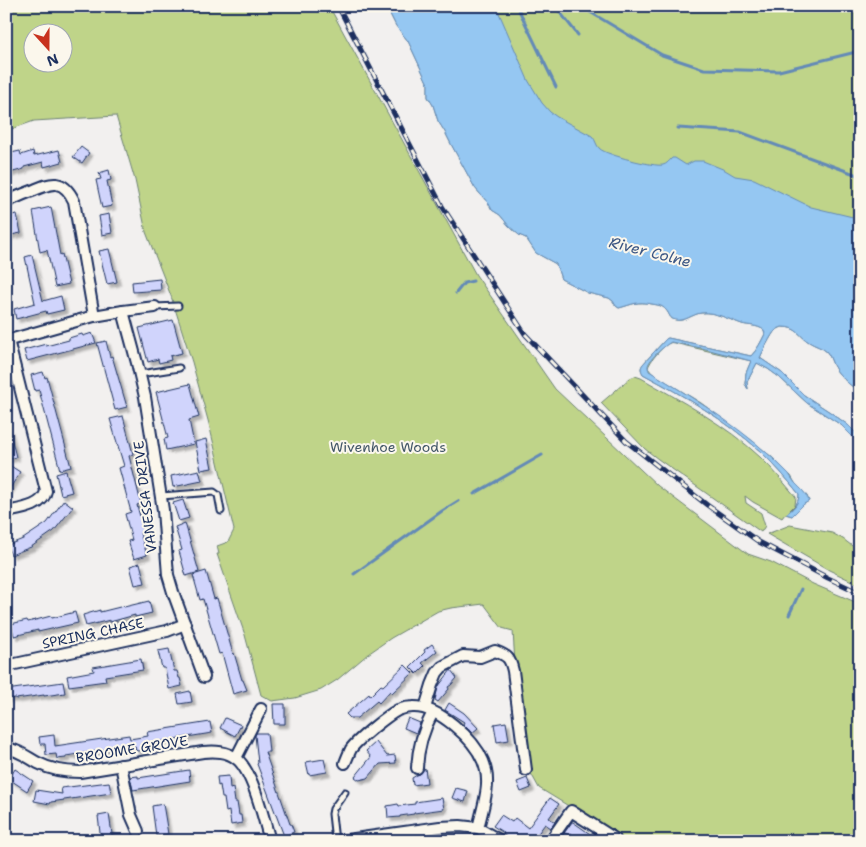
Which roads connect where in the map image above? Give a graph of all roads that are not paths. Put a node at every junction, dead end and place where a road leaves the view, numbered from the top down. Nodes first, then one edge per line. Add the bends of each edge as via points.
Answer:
1 (6, 202) edge
2 (178, 306) dead end
3 (155, 307) joint
4 (123, 311) junction
5 (94, 316) junction
6 (7, 341) edge
7 (179, 368) dead end
8 (140, 374) junction
9 (161, 496) junction
10 (221, 511) dead end
11 (6, 512) edge
12 (185, 624) junction
13 (6, 666) edge
14 (204, 677) dead end
15 (261, 709) dead end
16 (429, 710) junction
17 (6, 748) edge
18 (236, 758) junction
19 (345, 762) dead end
20 (121, 765) junction
21 (417, 768) dead end
22 (526, 770) dead end
23 (345, 792) dead end
24 (478, 828) junction
25 (138, 831) dead end
26 (387, 838) edge
27 (615, 840) dead end
28 (270, 841) edge
29 (335, 841) edge
30 (340, 841) edge
31 (501, 841) edge
32 (550, 841) edge

1 - 5 street via 55,183 69,191 74,201
2 - 3 lane
3 - 4 street
4 - 5 street
4 - 8 street, VANESSA DRIVE
5 - 6 street
6 - 11 street via 46,491 37,503
7 - 8 lane
8 - 9 street, VANESSA DRIVE
9 - 10 lane via 214,492 218,495
9 - 12 street, VANESSA DRIVE via 168,575
12 - 13 street, SPRING CHASE via 167,631
12 - 14 street, VANESSA DRIVE
15 - 18 street
16 - 19 street via 400,709 388,716 352,748
16 - 21 street
16 - 22 street via 432,685 442,666 463,656 480,657 495,651 505,655 511,660
16 - 24 street via 463,734 483,762 488,781
17 - 20 street, BROOME GROVE via 62,771 80,772
18 - 20 street, BROOME GROVE via 211,751
18 - 28 street via 248,774
20 - 25 street via 130,815
23 - 29 lane via 333,809
24 - 26 street via 440,827
24 - 31 street
26 - 30 street
27 - 32 street via 571,811

